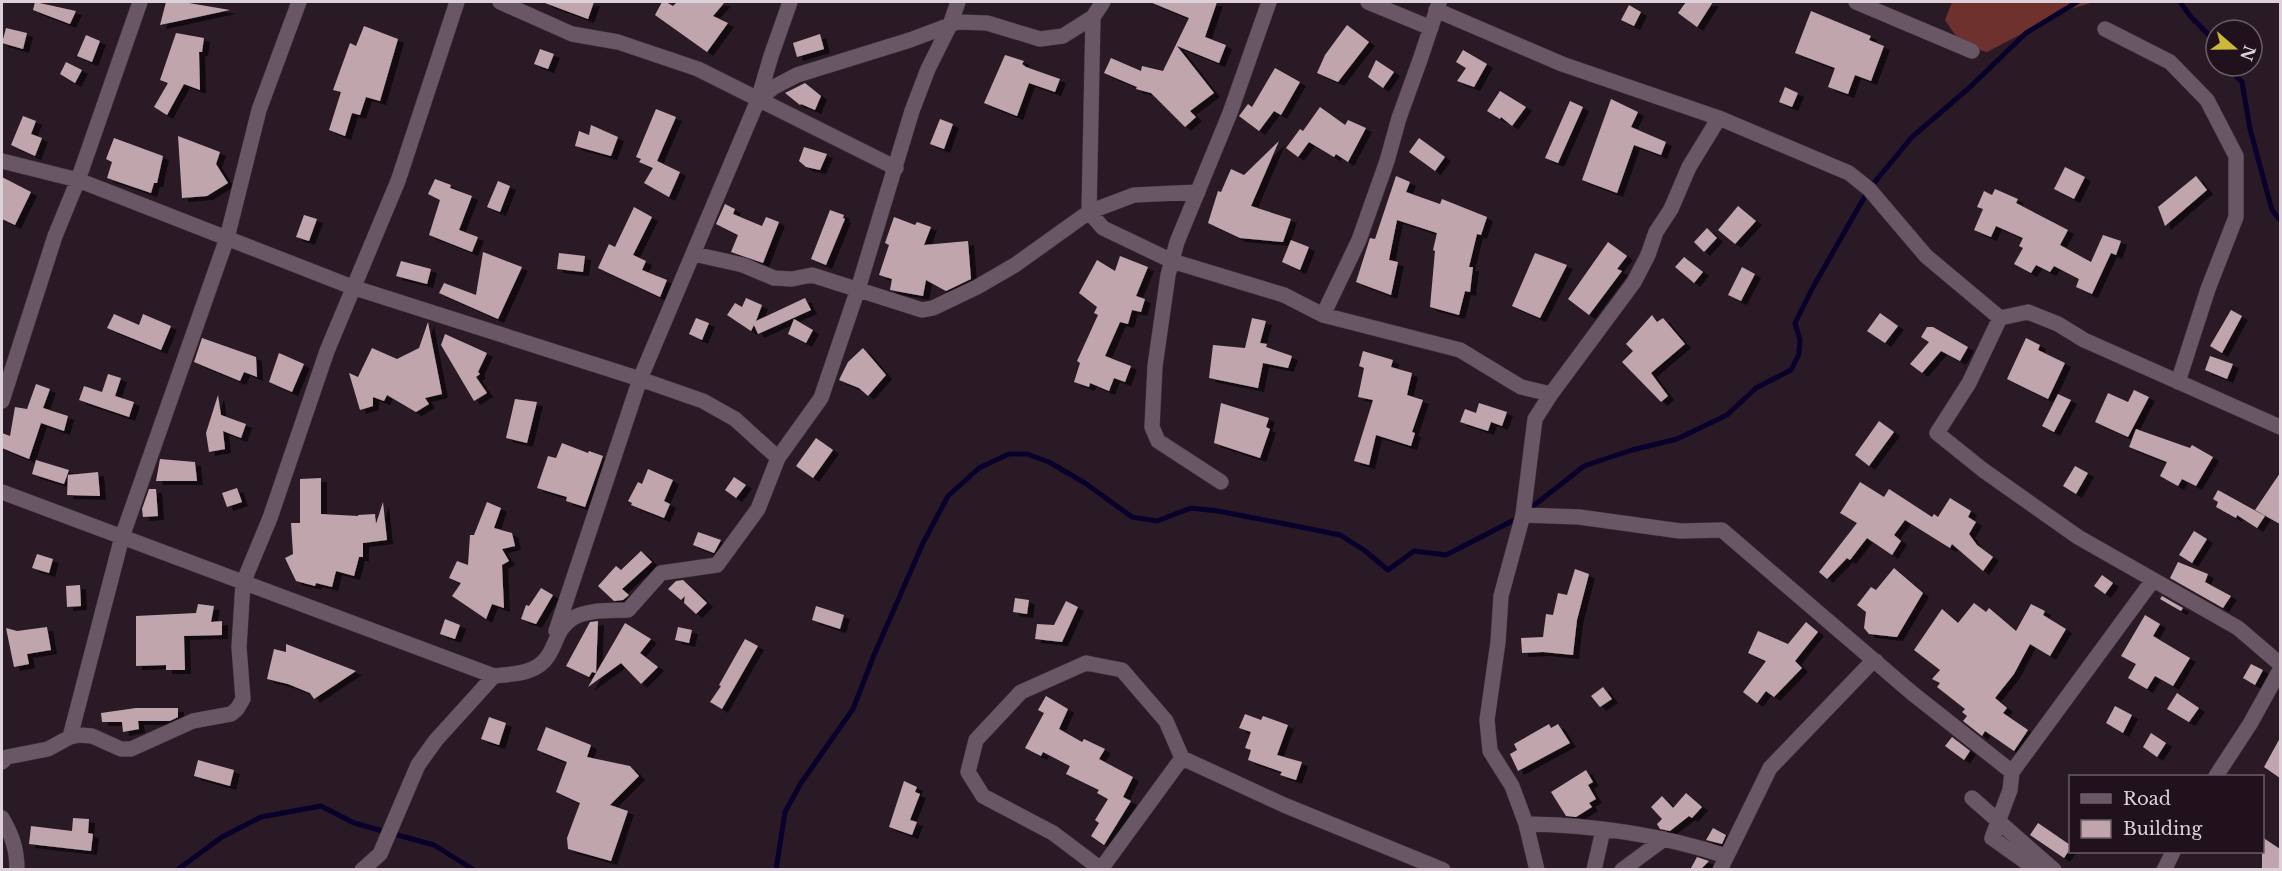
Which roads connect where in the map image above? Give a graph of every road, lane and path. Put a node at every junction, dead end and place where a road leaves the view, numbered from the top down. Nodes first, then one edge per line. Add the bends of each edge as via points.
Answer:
1 (140, 2) edge
2 (299, 2) edge
3 (457, 2) edge
4 (500, 2) edge
5 (790, 2) edge
6 (958, 2) edge
7 (1103, 2) edge
8 (1269, 2) edge
9 (1368, 2) edge
10 (1856, 2) edge
11 (1437, 6) edge
12 (1093, 17) junction
13 (950, 25) junction
14 (1431, 28) junction
15 (2105, 29) dead end
16 (1972, 51) dead end
17 (758, 100) junction
18 (1719, 118) junction
19 (2, 161) edge
20 (896, 168) junction
21 (78, 180) junction
22 (1198, 192) junction
23 (1089, 212) junction
24 (228, 238) junction
25 (694, 254) junction
26 (1172, 261) junction
27 (352, 287) junction
28 (858, 289) junction
29 (1323, 315) junction
30 (2000, 318) junction
31 (640, 379) junction
32 (2178, 382) junction
33 (1551, 394) junction
34 (2, 402) edge
35 (2280, 427) edge
36 (778, 458) junction
37 (1221, 482) dead end
38 (2, 492) edge
39 (1523, 515) junction
40 (122, 537) junction
41 (2152, 580) junction
42 (243, 583) junction
43 (548, 658) junction
44 (1876, 661) junction
45 (2280, 664) edge
46 (2280, 670) edge
47 (494, 676) junction
48 (70, 737) junction
49 (1182, 758) junction
50 (2, 762) edge
51 (2012, 772) junction
52 (2217, 775) edge
53 (1972, 798) dead end
54 (2, 818) edge
55 (1526, 824) junction
56 (1604, 830) junction
57 (1664, 839) junction
58 (2172, 853) edge
59 (380, 862) edge
60 (1723, 863) edge
61 (1102, 869) edge
62 (17, 870) edge
63 (362, 870) edge
64 (1443, 870) edge
65 (1537, 870) edge
66 (1594, 870) edge
67 (1622, 870) edge
68 (2037, 870) edge
69 (2054, 870) edge
70 (2164, 870) edge

1 - 21 street
2 - 24 street via 259,110
3 - 27 street via 398,181
4 - 17 street via 572,34 618,42 698,69
5 - 17 street
6 - 13 street
7 - 12 street
8 - 22 street
9 - 14 street
10 - 16 street
11 - 14 street
11 - 18 street via 1562,64
12 - 13 street via 1063,36 1040,39 987,23
12 - 23 street
13 - 17 street via 797,75
13 - 20 street via 912,111
14 - 29 street via 1359,240
15 - 32 street via 2170,62 2207,100 2236,156 2236,217
17 - 20 street
17 - 25 street
18 - 30 street via 1849,173 1869,189 1926,255
18 - 33 street via 1689,168 1634,282
19 - 21 street
20 - 28 street
21 - 24 street
21 - 34 street via 55,236
22 - 23 street via 1134,195
22 - 26 street
23 - 26 street via 1103,228
23 - 28 street via 1015,266 933,308 922,310
24 - 27 street
24 - 40 street
25 - 28 street via 742,265 774,278 812,275
25 - 31 street
26 - 29 street via 1284,295
26 - 37 street via 1155,366 1152,427 1158,441
27 - 31 street
27 - 42 street
28 - 36 street via 821,398
29 - 33 street via 1460,350 1521,387
30 - 32 street via 2028,312
30 - 41 street via 1969,383 1937,433 2078,537
31 - 36 street via 703,401 735,418
31 - 43 street
32 - 35 street
33 - 39 street via 1535,419
36 - 43 street via 758,509 717,566 661,573 628,610 594,611 575,617 560,629
38 - 40 street
39 - 44 street via 1579,517 1680,531 1722,530
39 - 55 street via 1501,596 1487,720 1490,751 1512,786
40 - 42 street
40 - 48 street
41 - 45 street via 2238,628
41 - 51 street
42 - 47 street
42 - 48 street via 239,647 243,699 237,709 231,714 193,721 131,749 121,749 92,736
43 - 47 street via 524,674
44 - 51 street
44 - 60 street via 1770,768
46 - 52 street
47 - 59 street via 418,765
48 - 50 street via 48,749 7,757
49 - 61 street
49 - 61 street via 1166,721 1122,670 1086,663 1021,692 976,740 968,772 983,796 1053,833
49 - 64 street
51 - 68 street via 2010,790 1992,838
53 - 69 street
54 - 62 street via 11,833
55 - 56 street
55 - 65 street
56 - 57 street
56 - 66 street
57 - 60 street via 1684,842
57 - 67 street
58 - 70 street
59 - 63 street

